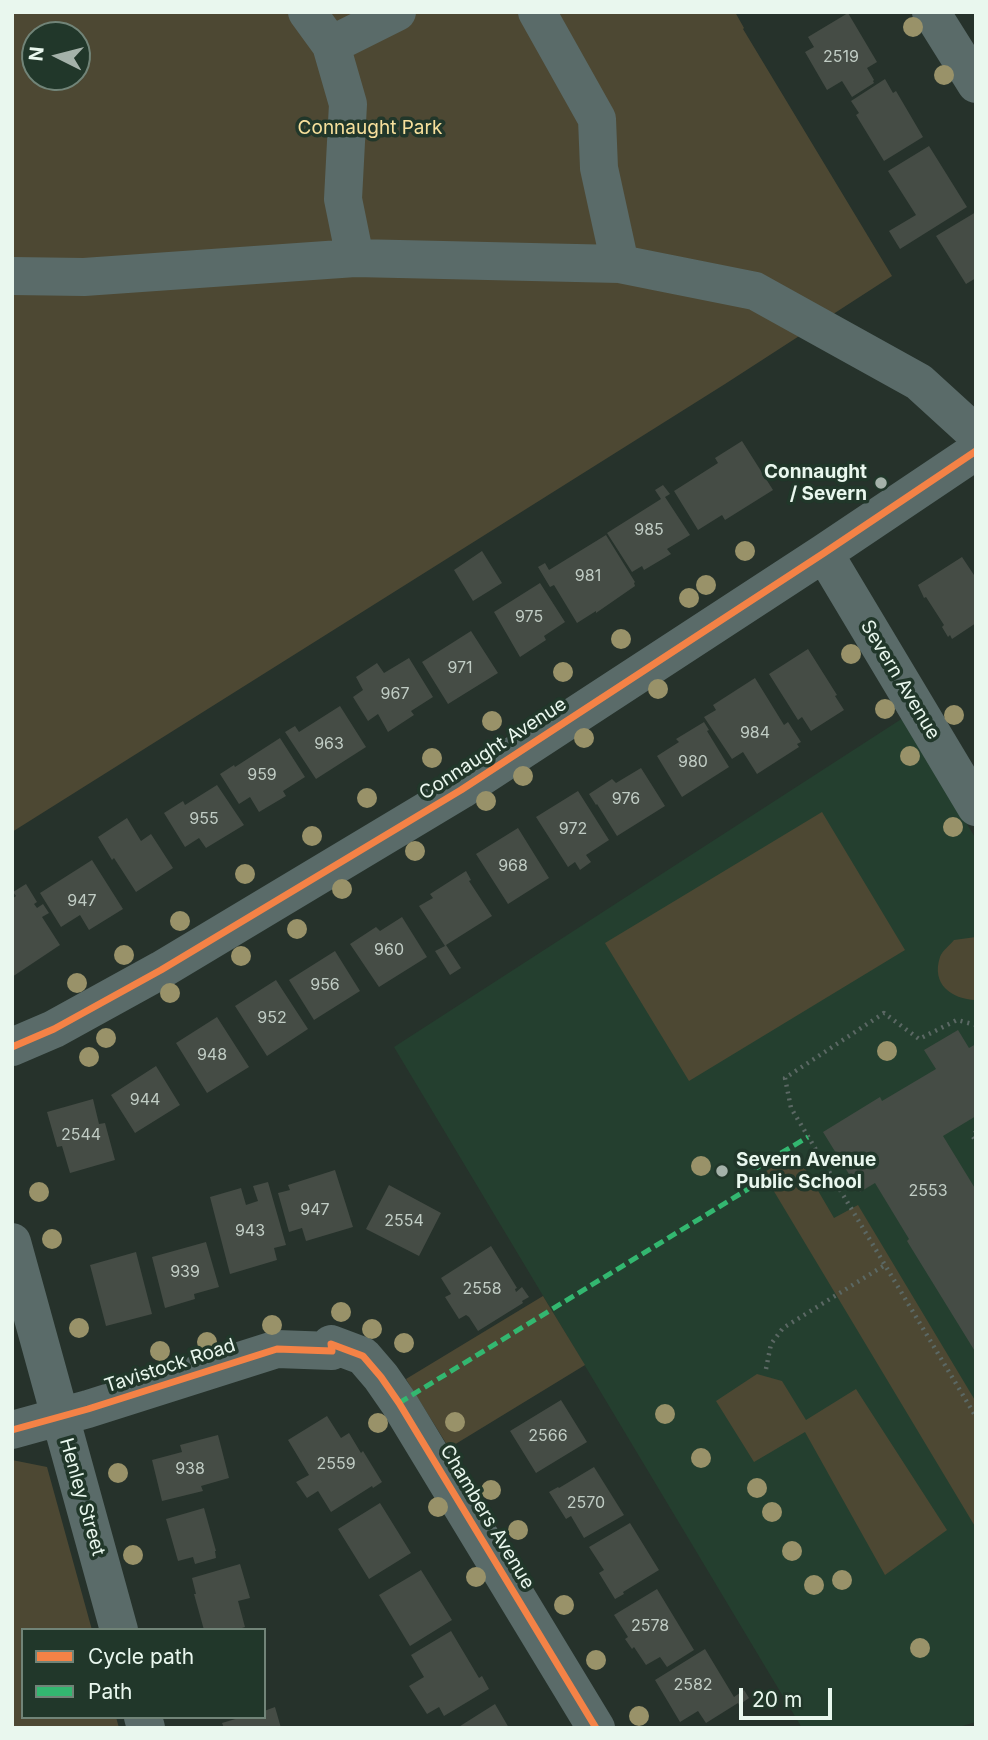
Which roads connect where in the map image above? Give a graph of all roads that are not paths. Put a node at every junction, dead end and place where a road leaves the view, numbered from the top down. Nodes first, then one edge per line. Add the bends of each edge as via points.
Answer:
1 (307, 12) edge
2 (397, 12) edge
3 (537, 12) edge
4 (931, 12) edge
5 (331, 45) junction
6 (970, 61) edge
7 (355, 258) junction
8 (620, 264) junction
9 (12, 276) edge
10 (976, 434) edge
11 (976, 451) edge
12 (824, 553) junction
13 (976, 807) edge
14 (12, 1047) edge
15 (12, 1242) edge
16 (331, 1344) joint
17 (60, 1417) junction
18 (12, 1430) edge
19 (118, 1628) edge
20 (596, 1728) edge

1 - 5 street
2 - 5 street
3 - 8 street via 597,119 599,169
4 - 6 street
5 - 7 street via 348,104 343,199
7 - 8 street
7 - 9 street via 84,277
8 - 10 street via 755,291 919,382
11 - 12 street, Connaught Avenue
12 - 13 street, Severn Avenue
12 - 14 street, Connaught Avenue via 461,790 161,970
15 - 17 street, Henley Street
16 - 17 street, Tavistock Road via 332,1351 276,1349
16 - 20 street, Chambers Avenue via 363,1356 381,1377
17 - 18 street, Tavistock Road
17 - 19 street, Henley Street

